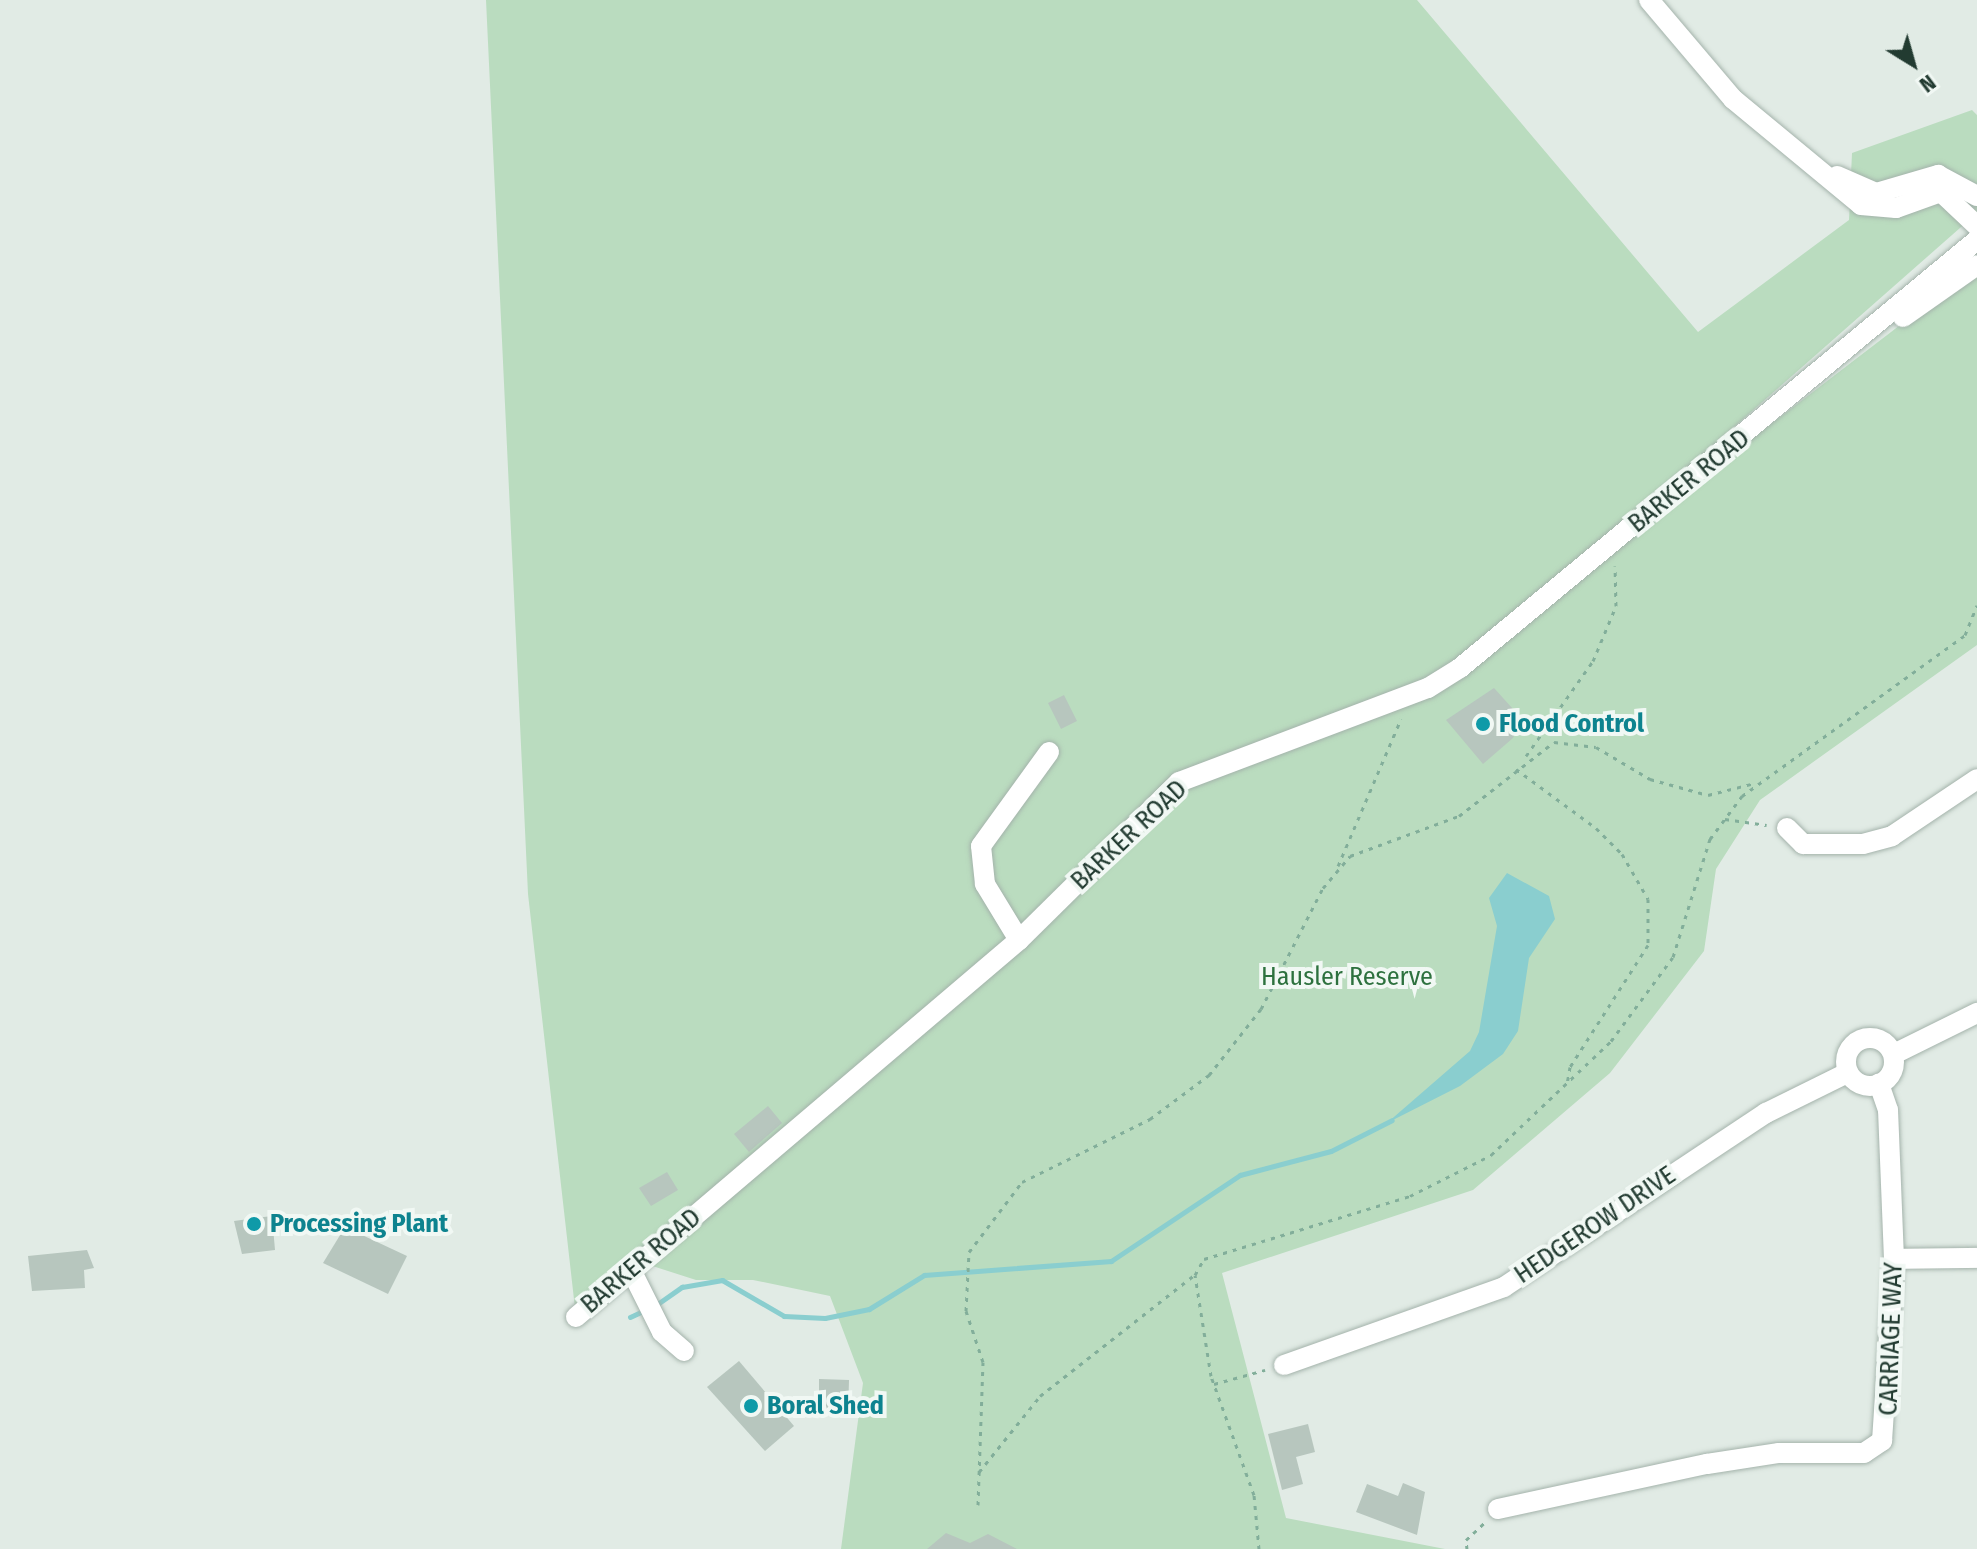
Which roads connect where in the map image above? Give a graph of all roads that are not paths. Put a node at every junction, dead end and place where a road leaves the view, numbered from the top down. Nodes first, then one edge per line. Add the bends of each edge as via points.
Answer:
1 (1649, 0) edge
2 (1826, 171) junction
3 (1977, 196) edge
4 (1977, 226) edge
5 (1977, 240) edge
6 (1977, 265) edge
7 (1812, 381) junction
8 (1049, 752) dead end
9 (1977, 779) edge
10 (1787, 828) road end
11 (1019, 940) junction
12 (1977, 1013) edge
13 (1894, 1054) junction
14 (1847, 1073) junction
15 (1879, 1084) junction
16 (1977, 1258) edge
17 (1894, 1259) junction
18 (631, 1270) junction
19 (576, 1317) dead end
20 (684, 1351) dead end
21 (1284, 1365) road end
22 (1498, 1509) road end

1 - 2 street via 1733,99
2 - 3 street via 1876,193 1938,175
2 - 4 street via 1861,205 1896,208 1941,192
5 - 7 street, BARKER ROAD
6 - 7 street, BARKER ROAD
7 - 11 street, BARKER ROAD via 1460,668 1411,694 1179,782
8 - 11 street via 981,846 985,884
9 - 10 street via 1878,840 1824,847 1803,844
11 - 18 street, BARKER ROAD
12 - 13 street
13 - 14 street via 1879,1038 1861,1038 1849,1051
13 - 15 street via 1891,1072
14 - 15 street via 1858,1085
14 - 21 street, HEDGEROW DRIVE via 1766,1113 1504,1287
15 - 17 street, CARRIAGE WAY via 1890,1133
16 - 17 street
17 - 22 street, CARRIAGE WAY via 1888,1428 1864,1453 1779,1453 1707,1464
18 - 19 street, BARKER ROAD
18 - 20 street via 658,1323

